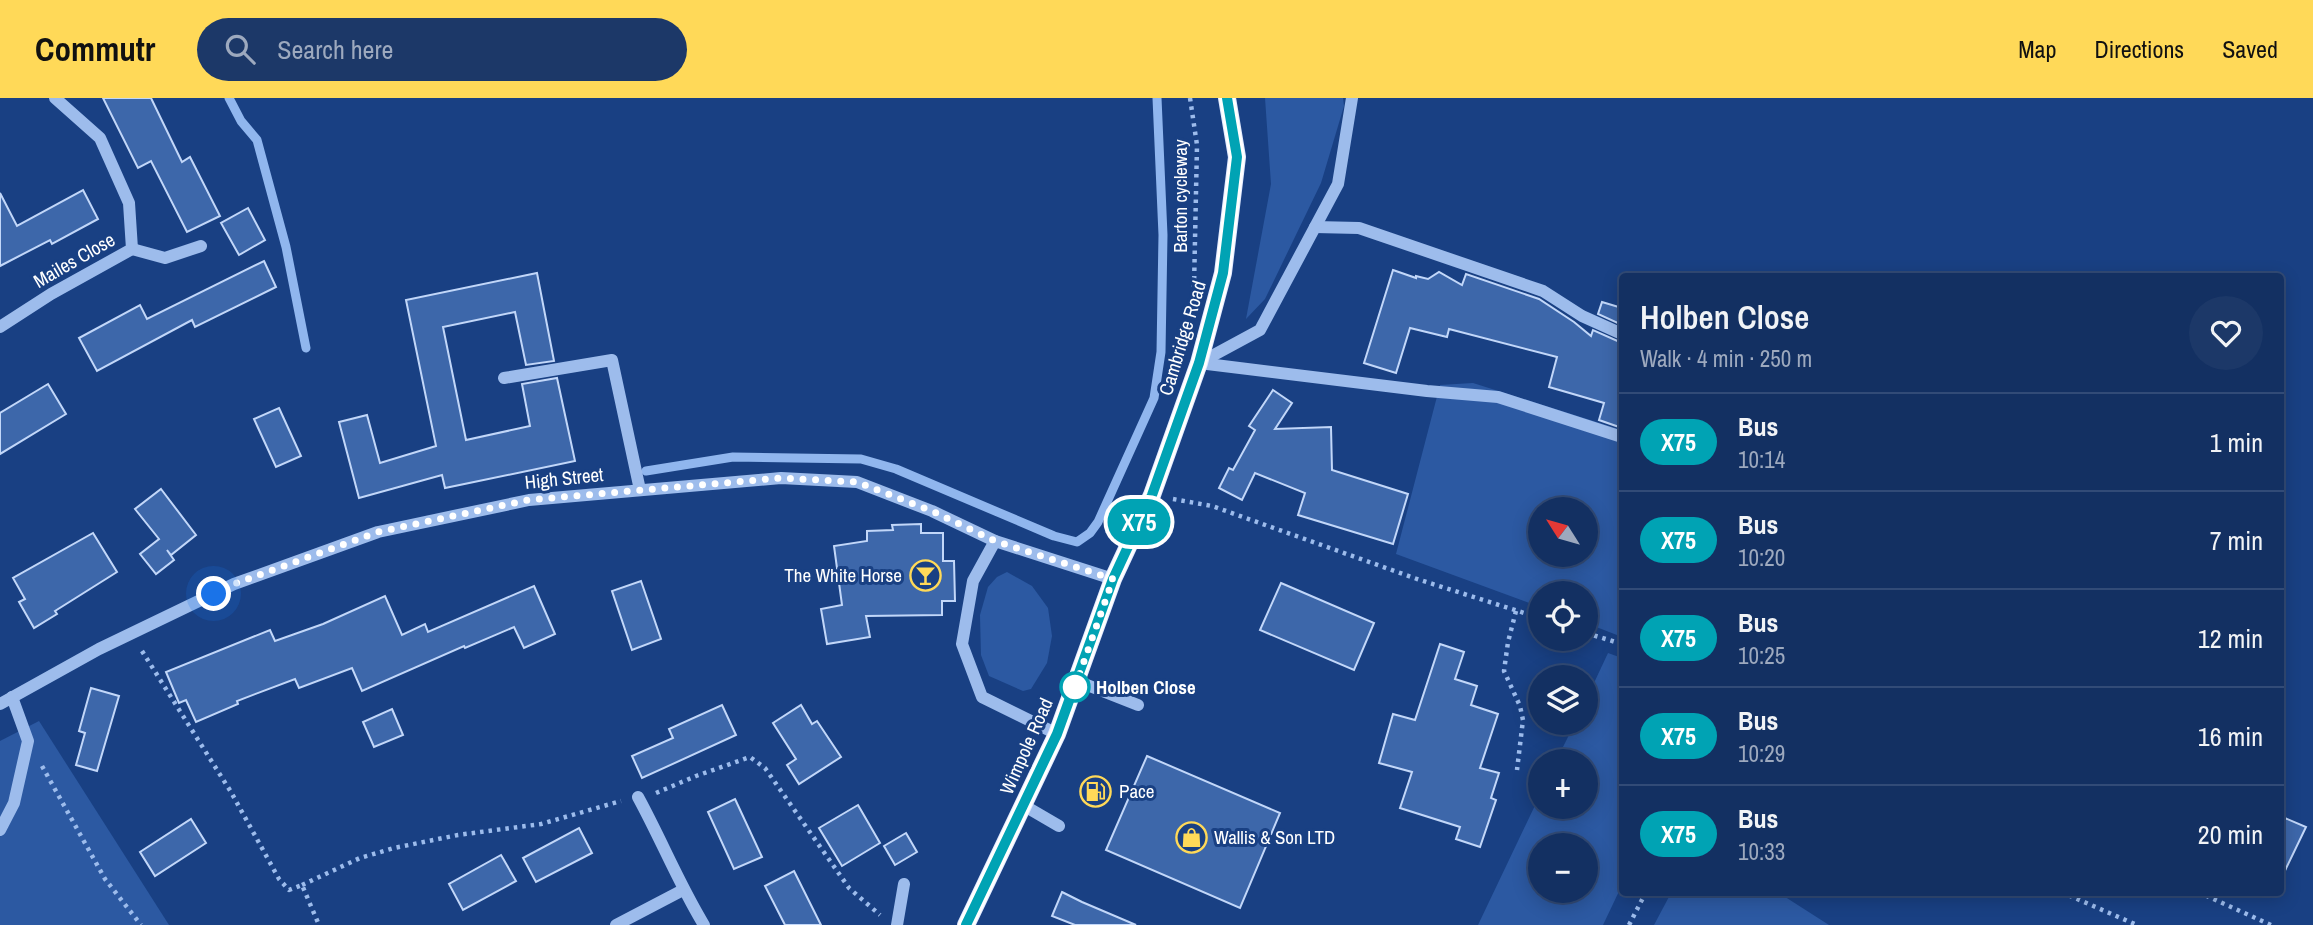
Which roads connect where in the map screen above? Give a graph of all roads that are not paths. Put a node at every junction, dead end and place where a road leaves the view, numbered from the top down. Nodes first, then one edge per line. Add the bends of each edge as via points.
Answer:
1 (55, 98) edge
2 (1227, 98) edge
3 (1352, 98) edge
4 (1315, 227) junction
5 (201, 246) dead end
6 (132, 249) junction
7 (0, 327) edge
8 (1619, 333) edge
9 (1199, 363) junction
10 (504, 378) dead end
11 (1619, 436) edge
12 (640, 490) junction
13 (995, 541) junction
14 (1113, 579) junction
15 (1077, 681) junction
16 (6, 700) edge
17 (1138, 705) dead end
18 (1057, 734) junction
19 (638, 797) road end
20 (1023, 805) junction
21 (1059, 826) dead end
22 (0, 831) edge
23 (904, 884) dead end
24 (683, 890) junction
25 (616, 925) edge
26 (704, 925) edge
27 (897, 925) edge
28 (966, 925) edge

1 - 6 street, Mailes Close via 100,138 130,203
2 - 9 main road, Cambridge Road via 1237,157 1223,273
3 - 4 street via 1338,184
4 - 8 street via 1359,228 1544,291
4 - 9 street via 1260,330
5 - 6 street, Mailes Close via 165,258
6 - 7 street, Mailes Close
9 - 11 street via 1498,397
9 - 14 main road, Cambridge Road via 1152,495
10 - 12 street via 612,360
12 - 13 street, High Street via 781,478 857,482
12 - 16 street, High Street via 528,500 378,532 234,584
13 - 14 street, High Street
13 - 18 street via 973,581 962,644 982,697
14 - 15 main road, Wimpole Road
15 - 17 street
15 - 18 main road, Wimpole Road
16 - 22 street via 27,741 14,803
18 - 20 main road, Wimpole Road
19 - 24 street
20 - 21 street
20 - 28 main road, Wimpole Road
23 - 27 street
24 - 25 street
24 - 26 street

